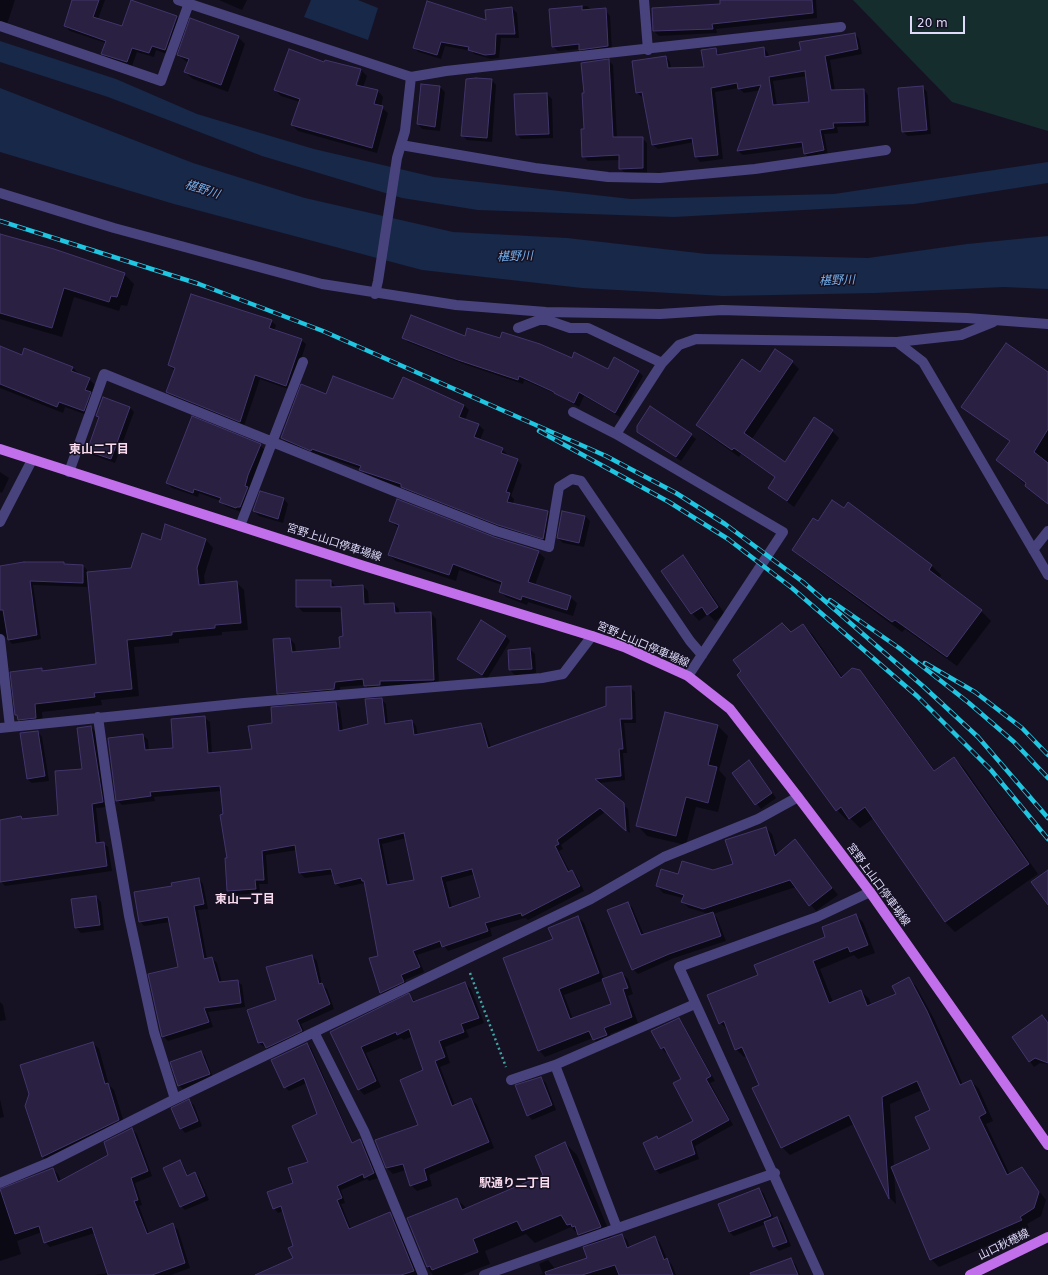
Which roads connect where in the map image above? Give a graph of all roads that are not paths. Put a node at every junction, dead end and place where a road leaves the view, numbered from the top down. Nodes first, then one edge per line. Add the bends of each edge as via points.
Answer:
1 (178, 0) edge
2 (644, 0) edge
3 (188, 3) junction
4 (0, 26) edge
5 (841, 27) dead end
6 (648, 50) junction
7 (411, 77) junction
8 (401, 145) junction
9 (886, 150) dead end
10 (0, 193) edge
11 (375, 294) junction
12 (547, 316) junction
13 (995, 321) junction
14 (1048, 324) edge
15 (518, 328) dead end
16 (897, 342) junction
17 (303, 362) dead end
18 (662, 363) junction
19 (573, 412) dead end
20 (616, 434) junction
21 (272, 441) junction
22 (0, 449) edge
23 (32, 460) junction
24 (69, 472) junction
25 (0, 522) edge
26 (240, 526) junction
27 (1048, 531) edge
28 (1033, 550) junction
29 (1048, 576) edge
30 (592, 636) junction
31 (0, 639) edge
32 (702, 655) junction
33 (688, 676) junction
34 (98, 716) junction
35 (5, 727) edge
36 (798, 796) junction
37 (870, 892) junction
38 (695, 1004) junction
39 (314, 1032) junction
40 (554, 1064) junction
41 (511, 1080) road end
42 (174, 1099) junction
43 (1048, 1145) edge
44 (774, 1174) junction
45 (0, 1183) edge
46 (617, 1228) junction
47 (1048, 1237) edge
48 (423, 1275) edge
49 (484, 1275) edge
50 (819, 1275) edge
51 (970, 1275) edge

1 - 3 street
2 - 6 street
3 - 4 street via 161,81
3 - 7 street
5 - 6 street
6 - 7 street
7 - 8 street
8 - 9 street via 535,168 616,177 660,178
8 - 11 street
10 - 11 street via 114,228 314,282
11 - 12 street
12 - 13 street via 722,310
12 - 15 street
12 - 18 street via 570,328 588,328
13 - 14 street
13 - 16 street via 961,334
16 - 18 street via 696,339 679,346
16 - 28 street via 923,362
17 - 21 street
18 - 20 street
19 - 20 street
20 - 32 street via 783,532
21 - 24 street via 104,374
21 - 26 street
21 - 32 street via 496,531 549,547 559,487 572,478 581,481
22 - 23 main road, 宮野上山口停車場線
23 - 24 main road, 宮野上山口停車場線
23 - 25 street
24 - 26 main road, 宮野上山口停車場線
26 - 30 main road, 宮野上山口停車場線
27 - 28 street
28 - 29 street
30 - 33 main road, 宮野上山口停車場線 via 624,647
30 - 34 street via 563,674 542,678
31 - 35 street
32 - 33 street
33 - 36 main road, 宮野上山口停車場線 via 730,709
34 - 35 street
34 - 42 street via 129,916 154,1032
36 - 37 main road, 宮野上山口停車場線
36 - 39 street via 758,819 664,857 591,900
37 - 38 street via 817,917 679,967
37 - 43 main road, 宮野上山口停車場線
38 - 40 street
38 - 44 street
39 - 42 street
39 - 48 street via 364,1131
40 - 41 street
40 - 46 street
42 - 45 street via 50,1162
44 - 46 street
44 - 50 street
46 - 49 street
47 - 51 main road, 山口秋穂線

